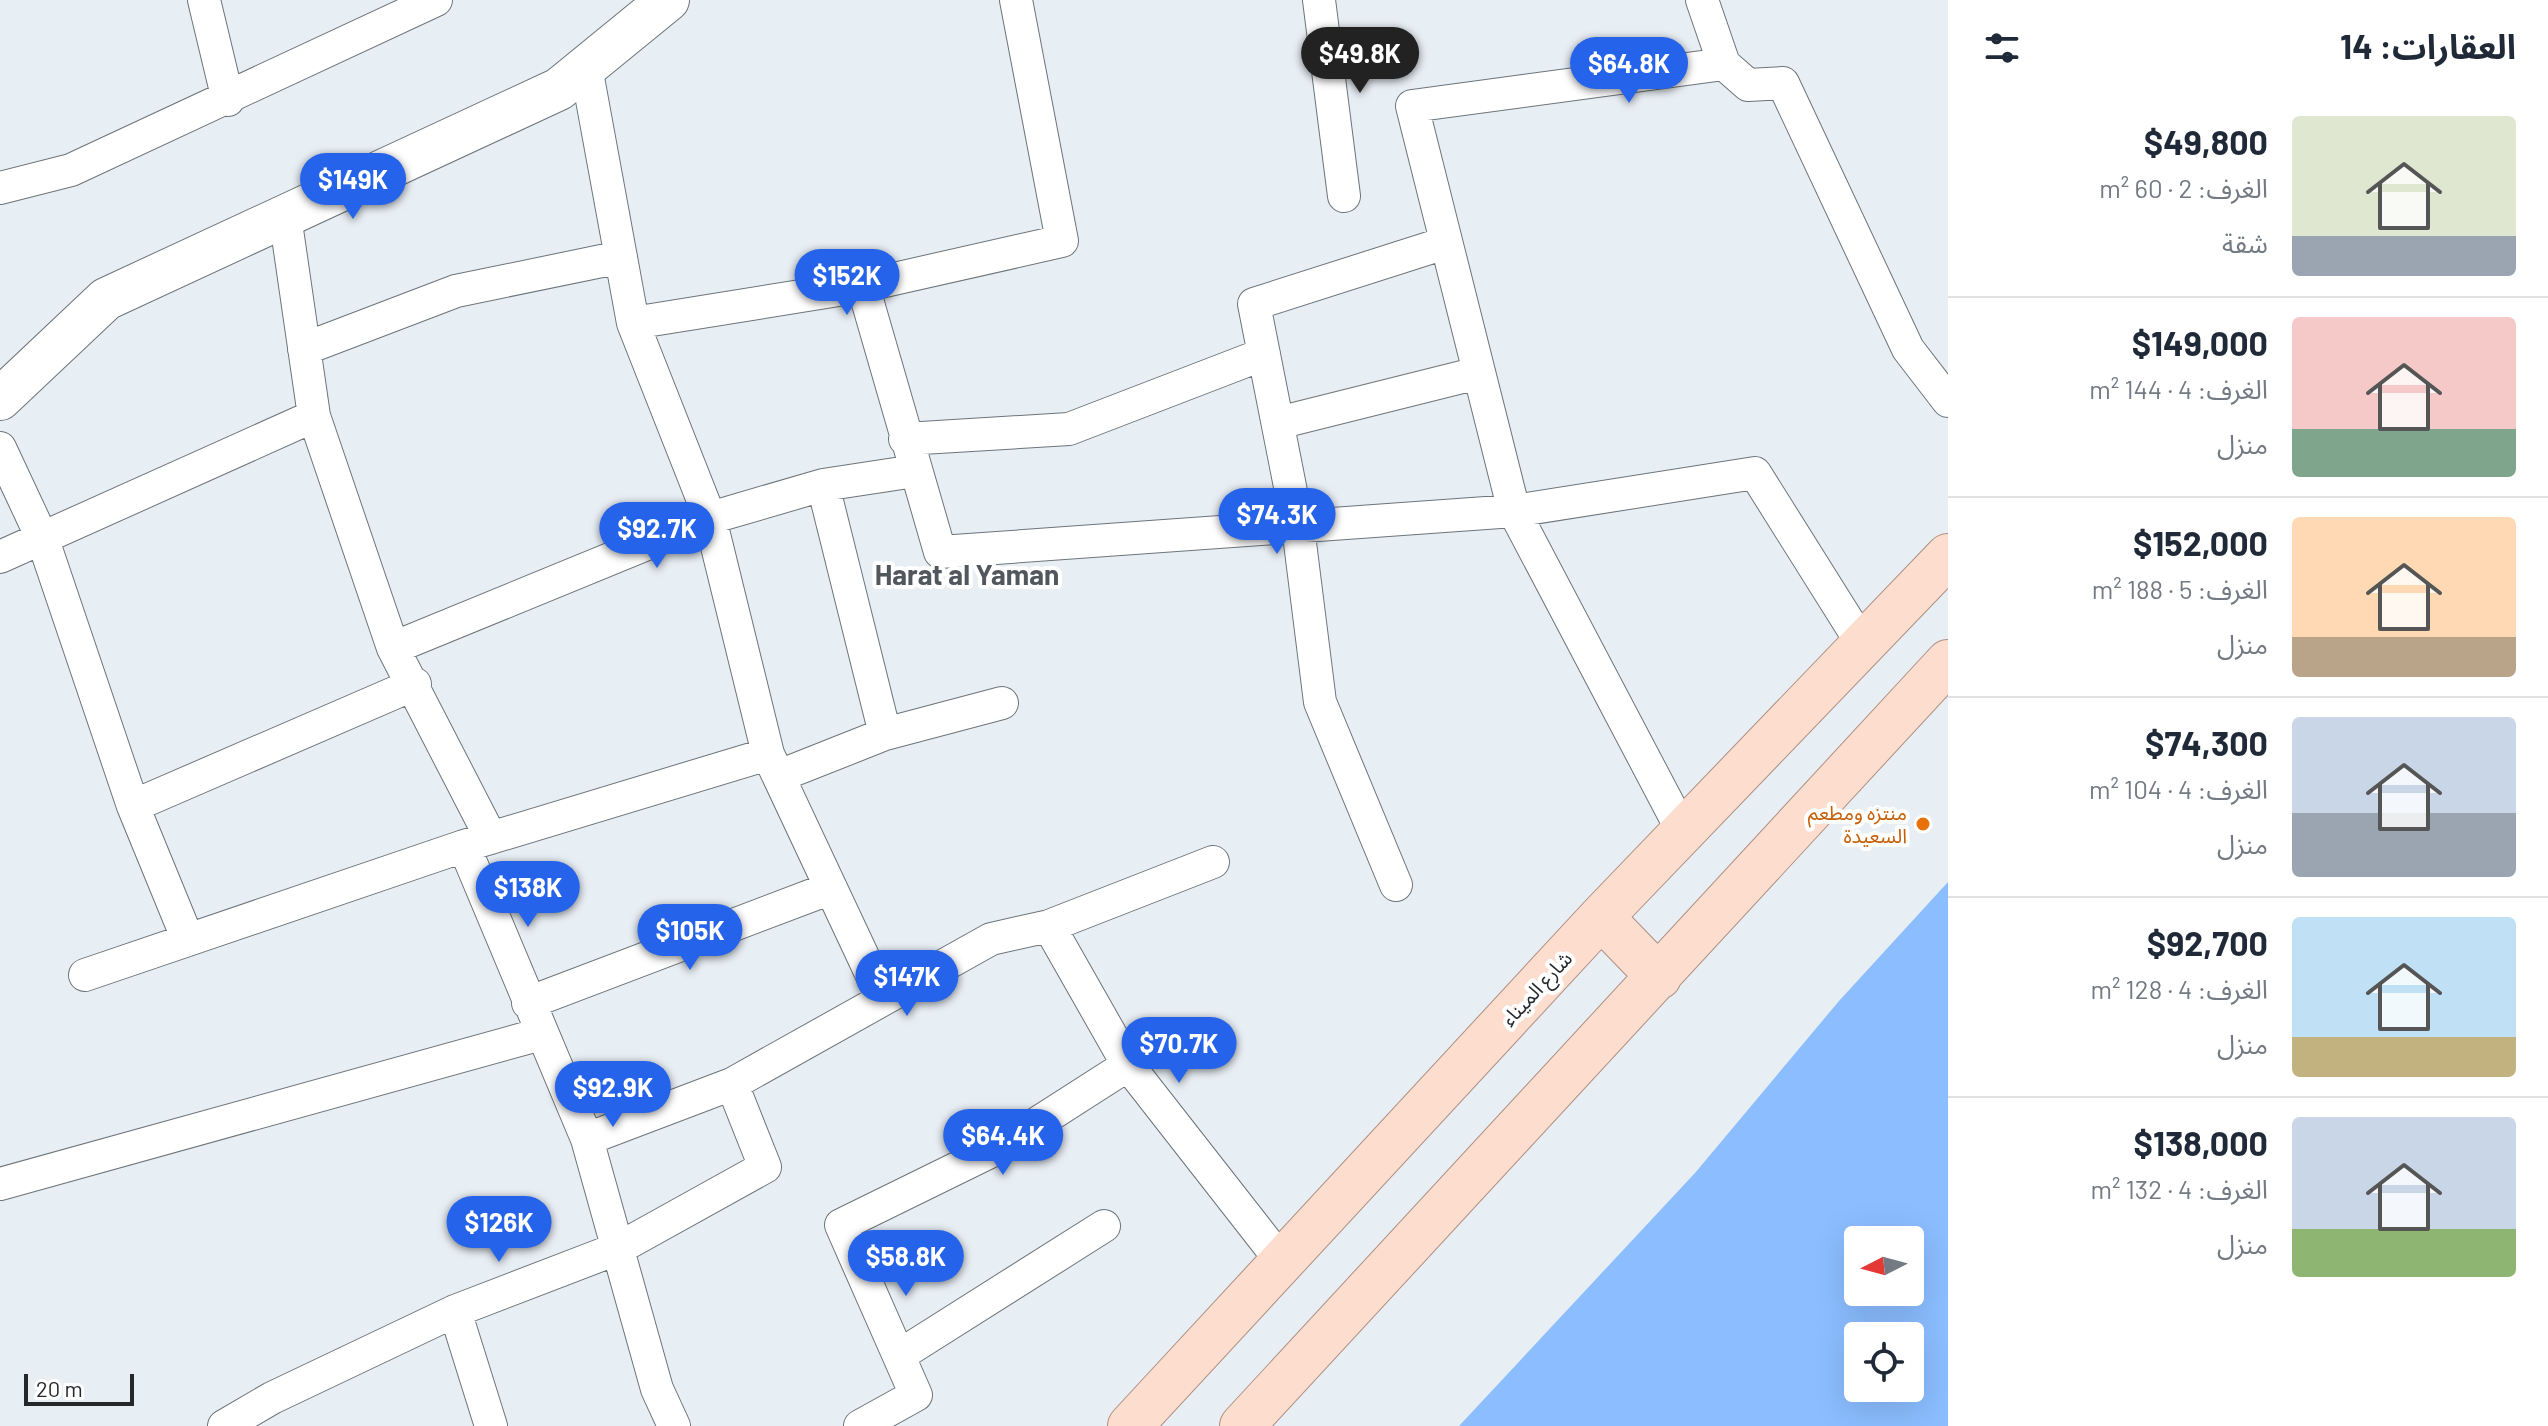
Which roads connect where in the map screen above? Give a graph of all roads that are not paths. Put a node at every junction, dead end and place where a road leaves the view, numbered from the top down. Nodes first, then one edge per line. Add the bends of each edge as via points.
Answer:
1 (204, 0) edge
2 (436, 0) edge
3 (668, 0) edge
4 (1016, 0) edge
5 (1319, 0) edge
6 (1702, 0) edge
7 (1724, 64) junction
8 (586, 67) junction
9 (228, 100) junction
10 (0, 188) edge
11 (1344, 196) dead end
12 (285, 216) junction
13 (1445, 243) junction
14 (621, 257) junction
15 (863, 286) junction
16 (633, 323) junction
17 (304, 349) junction
18 (1264, 354) junction
19 (1478, 373) junction
20 (0, 399) edge
21 (1948, 401) edge
22 (314, 416) junction
23 (1278, 423) junction
24 (905, 439) junction
25 (0, 448) edge
26 (915, 471) junction
27 (823, 485) junction
28 (1514, 511) junction
29 (710, 518) junction
30 (1298, 527) junction
31 (43, 540) junction
32 (1948, 556) edge
33 (0, 557) edge
34 (1863, 645) junction
35 (393, 648) junction
36 (1948, 662) edge
37 (415, 684) junction
38 (1002, 703) dead end
39 (885, 734) junction
40 (773, 765) junction
41 (133, 806) junction
42 (1683, 832) junction
43 (478, 842) junction
44 (1213, 862) dead end
45 (1396, 885) dead end
46 (831, 888) junction
47 (1601, 917) junction
48 (1049, 926) junction
49 (188, 940) junction
50 (85, 975) dead end
51 (1659, 977) junction
52 (883, 999) junction
53 (528, 1003) junction
54 (541, 1034) junction
55 (1128, 1065) junction
56 (732, 1084) junction
57 (587, 1139) junction
58 (0, 1184) edge
59 (1104, 1226) dead end
60 (619, 1248) junction
61 (1282, 1262) junction
62 (455, 1311) junction
63 (900, 1355) junction
64 (224, 1426) edge
65 (491, 1426) edge
66 (674, 1426) edge
67 (860, 1426) edge
68 (1130, 1426) edge
69 (1242, 1426) edge

1 - 9 street
2 - 9 street
3 - 8 street
4 - 15 street via 1062,241
5 - 11 street
6 - 7 street
7 - 13 street via 1412,106
7 - 21 street via 1748,85 1783,83 1908,349
8 - 12 street via 559,89
8 - 14 street
9 - 10 street via 71,170
12 - 17 street
12 - 20 street via 106,299
13 - 18 street via 1254,304
13 - 19 street
14 - 16 street
14 - 17 street via 456,291
15 - 16 street
15 - 24 street
16 - 29 street
17 - 22 street
18 - 23 street
18 - 24 street via 1069,429
19 - 23 street
19 - 28 street
22 - 31 street
22 - 35 street
23 - 30 street
24 - 26 street
25 - 31 street
26 - 27 street
26 - 30 street via 940,552
27 - 29 street
27 - 39 street
28 - 30 street
28 - 34 street via 1755,473
28 - 42 street
29 - 35 street
29 - 40 street
30 - 45 street via 1320,702
31 - 33 street
31 - 41 street
32 - 34 main road, شارع الميناء
34 - 42 main road, شارع الميناء
35 - 37 street
36 - 51 main road
37 - 41 street
37 - 43 street
38 - 39 street
39 - 40 street
40 - 43 street
40 - 46 street
41 - 49 street
42 - 47 main road, شارع الميناء
43 - 49 street
43 - 53 street
44 - 48 street
46 - 52 street
46 - 53 street
47 - 51 main road
47 - 61 main road, شارع الميناء
48 - 52 street via 991,939
48 - 55 street
49 - 50 street
51 - 69 main road
52 - 56 street
53 - 54 street
54 - 57 street
54 - 58 street
55 - 61 street
55 - 63 street via 1000,1147 841,1225
56 - 57 street
56 - 60 street via 765,1167
57 - 60 street
59 - 63 street
60 - 62 street
60 - 66 street via 657,1389
61 - 68 main road, شارع الميناء
62 - 64 street
62 - 65 street
63 - 67 street via 916,1395

